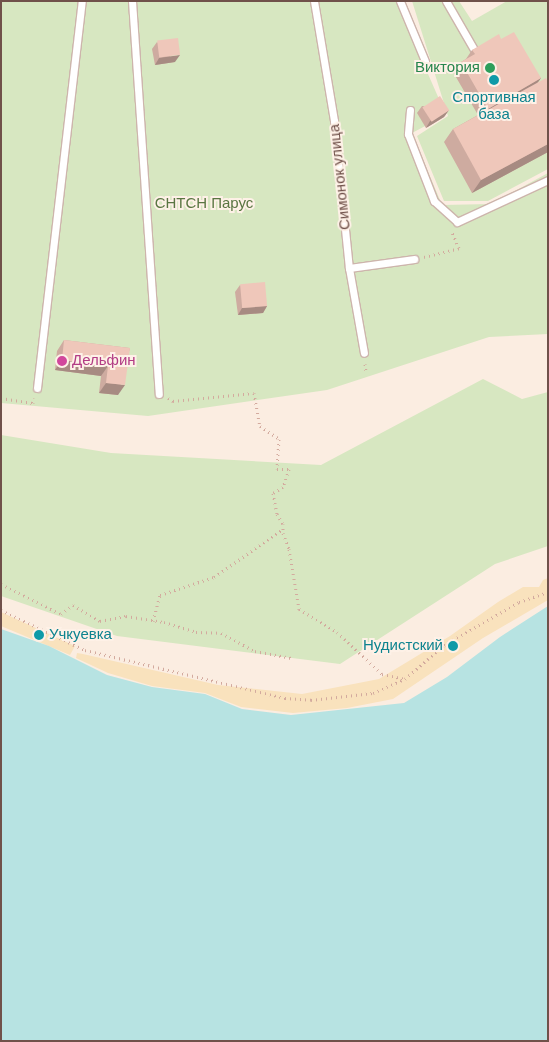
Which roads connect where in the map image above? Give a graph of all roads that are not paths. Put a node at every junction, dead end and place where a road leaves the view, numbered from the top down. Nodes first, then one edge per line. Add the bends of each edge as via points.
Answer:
1 (82, 1) edge
2 (132, 1) edge
3 (314, 1) edge
4 (400, 1) edge
5 (446, 1) edge
6 (476, 53) edge
7 (425, 61) dead end
8 (410, 110) dead end
9 (548, 180) edge
10 (414, 259) road end
11 (349, 268) junction
12 (364, 353) dead end
13 (37, 388) road end
14 (159, 394) road end

1 - 13 lane
2 - 14 lane
3 - 11 lane, Симонок улица via 334,121
4 - 7 lane
5 - 6 lane
8 - 9 lane via 408,134 434,200 457,222
10 - 11 lane
11 - 12 lane, Симонок улица

